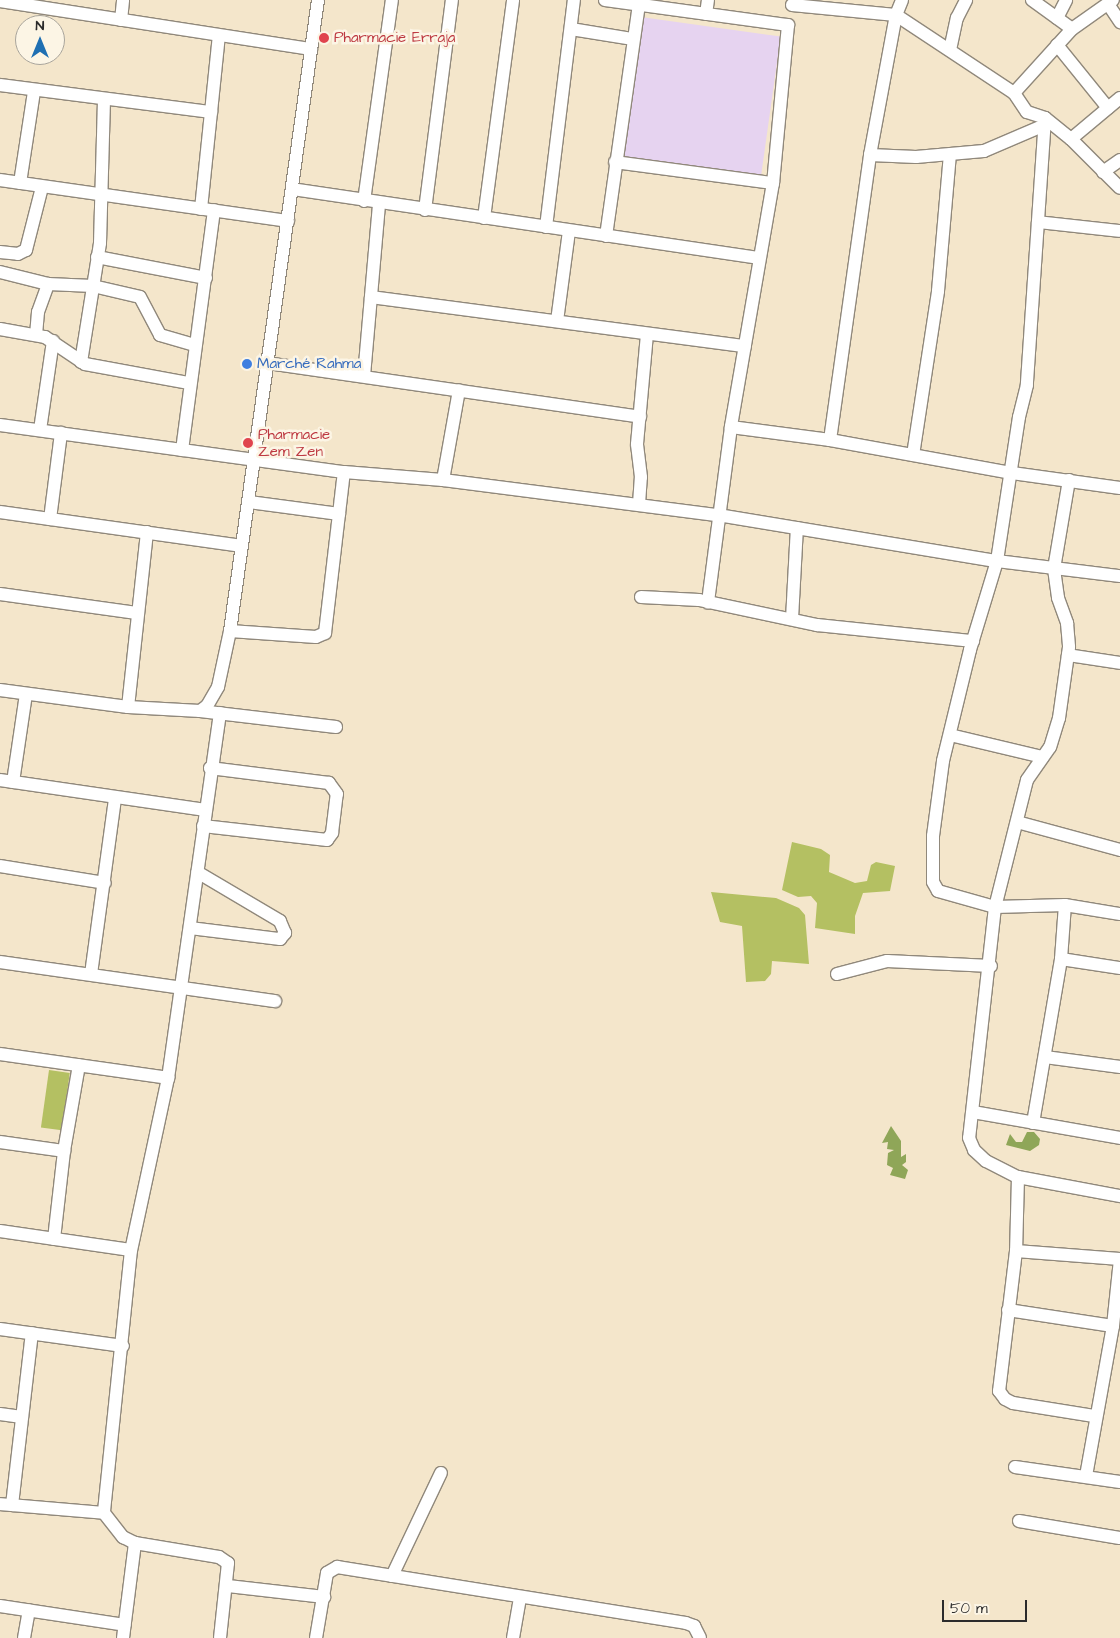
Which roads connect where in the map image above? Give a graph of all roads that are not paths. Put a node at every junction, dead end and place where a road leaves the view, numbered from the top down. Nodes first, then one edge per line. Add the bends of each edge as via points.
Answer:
1 (123, 0) edge
2 (318, 0) edge
3 (392, 0) edge
4 (452, 0) edge
5 (513, 0) edge
6 (574, 0) edge
7 (605, 0) edge
8 (708, 0) edge
9 (902, 0) edge
10 (966, 0) edge
11 (1032, 0) edge
12 (1066, 0) edge
13 (0, 1) edge
14 (1110, 2) edge
15 (792, 3) edge
16 (639, 5) junction
17 (706, 14) junction
18 (896, 15) junction
19 (1057, 18) junction
20 (121, 20) junction
21 (1120, 22) edge
22 (788, 25) junction
23 (571, 29) junction
24 (1072, 29) junction
25 (219, 36) junction
26 (633, 39) junction
27 (1057, 45) junction
28 (311, 49) junction
29 (950, 50) junction
30 (0, 85) edge
31 (34, 91) junction
32 (1014, 93) junction
33 (1120, 98) edge
34 (104, 99) junction
35 (1108, 108) junction
36 (211, 112) junction
37 (1044, 122) junction
38 (1071, 140) junction
39 (870, 155) junction
40 (950, 155) junction
41 (1120, 160) edge
42 (615, 162) junction
43 (1104, 172) junction
44 (0, 180) edge
45 (20, 183) junction
46 (773, 183) junction
47 (42, 187) junction
48 (1120, 188) edge
49 (292, 189) junction
50 (102, 195) junction
51 (364, 201) junction
52 (379, 203) junction
53 (201, 209) junction
54 (214, 210) junction
55 (425, 210) junction
56 (484, 218) junction
57 (288, 221) junction
58 (1038, 222) junction
59 (546, 227) junction
60 (569, 231) junction
61 (1120, 231) edge
62 (606, 236) junction
63 (0, 253) edge
64 (97, 257) junction
65 (759, 258) junction
66 (0, 272) edge
67 (206, 278) junction
68 (48, 284) junction
69 (93, 286) junction
70 (371, 297) junction
71 (557, 321) junction
72 (0, 329) edge
73 (36, 335) junction
74 (647, 335) junction
75 (53, 341) junction
76 (194, 345) junction
77 (745, 346) junction
78 (81, 362) junction
79 (267, 363) junction
80 (364, 376) junction
81 (189, 383) junction
82 (459, 390) junction
83 (640, 417) junction
84 (0, 425) edge
85 (731, 426) junction
86 (40, 430) junction
87 (61, 432) junction
88 (830, 440) junction
89 (182, 450) junction
90 (913, 455) junction
91 (255, 460) junction
92 (344, 472) junction
93 (1012, 473) junction
94 (442, 480) junction
95 (1069, 480) junction
96 (1120, 488) edge
97 (249, 502) junction
98 (639, 504) junction
99 (0, 512) edge
100 (339, 514) junction
101 (718, 515) junction
102 (50, 519) junction
103 (796, 528) junction
104 (147, 532) junction
105 (242, 546) junction
106 (997, 561) junction
107 (1054, 569) junction
108 (1120, 576) edge
109 (0, 594) edge
110 (641, 597) dead end
111 (708, 602) junction
112 (137, 613) junction
113 (792, 619) junction
114 (230, 631) junction
115 (973, 641) junction
116 (1068, 655) junction
117 (1120, 663) edge
118 (0, 690) edge
119 (26, 694) junction
120 (128, 707) junction
121 (200, 711) junction
122 (220, 713) junction
123 (336, 727) dead end
124 (950, 735) junction
125 (1042, 757) junction
126 (210, 768) junction
127 (0, 780) edge
128 (14, 782) junction
129 (115, 799) junction
130 (205, 810) junction
131 (1017, 822) junction
132 (203, 826) junction
133 (1120, 850) edge
134 (0, 866) edge
135 (197, 872) junction
136 (105, 883) junction
137 (1066, 905) junction
138 (995, 907) junction
139 (1120, 914) edge
140 (190, 928) junction
141 (1061, 959) junction
142 (0, 962) edge
143 (990, 966) junction
144 (1120, 968) edge
145 (91, 974) junction
146 (837, 974) dead end
147 (182, 987) junction
148 (275, 1001) dead end
149 (0, 1054) edge
150 (1045, 1057) junction
151 (79, 1065) junction
152 (1120, 1067) edge
153 (168, 1078) junction
154 (972, 1112) junction
155 (1033, 1123) junction
156 (1120, 1138) edge
157 (0, 1142) edge
158 (64, 1151) junction
159 (1018, 1177) junction
160 (1120, 1196) edge
161 (0, 1231) edge
162 (54, 1239) junction
163 (132, 1250) junction
164 (1016, 1251) junction
165 (1120, 1259) edge
166 (1008, 1310) junction
167 (1113, 1326) junction
168 (0, 1329) edge
169 (32, 1333) junction
170 (123, 1346) junction
171 (0, 1414) edge
172 (1094, 1416) junction
173 (22, 1417) junction
174 (1015, 1467) dead end
175 (441, 1473) dead end
176 (1086, 1476) junction
177 (1120, 1482) edge
178 (6, 1504) edge
179 (104, 1513) junction
180 (1019, 1521) dead end
181 (1120, 1538) edge
182 (135, 1544) junction
183 (392, 1576) junction
184 (228, 1586) junction
185 (324, 1597) junction
186 (520, 1598) junction
187 (0, 1606) edge
188 (29, 1610) junction
189 (124, 1632) edge
190 (24, 1638) edge
191 (220, 1638) edge
192 (316, 1638) edge
193 (513, 1638) edge
194 (700, 1638) edge

1 - 20 street
2 - 28 street
3 - 51 street
4 - 55 street
5 - 56 street
6 - 23 street
7 - 16 street
8 - 17 street
9 - 18 street
10 - 29 street via 957,18
11 - 19 street
12 - 19 street
13 - 20 street
14 - 21 street
14 - 24 street
15 - 18 street
15 - 22 street
16 - 17 street
16 - 26 street
17 - 22 street
18 - 29 street
18 - 39 street
19 - 24 street
20 - 25 street
22 - 46 street
23 - 26 street
23 - 59 street
24 - 27 street
25 - 28 street
25 - 36 street
26 - 42 street
27 - 32 street
27 - 35 street
28 - 49 street
29 - 32 street
30 - 31 street
31 - 34 street
31 - 45 street
32 - 37 street via 1028,112
33 - 35 street
34 - 36 street
34 - 50 street
35 - 38 street
36 - 53 street
37 - 38 street
37 - 40 street via 984,151
37 - 58 street
38 - 43 street
39 - 40 street
39 - 88 street
40 - 90 street via 938,291
41 - 43 street
42 - 46 street
42 - 62 street
43 - 48 street
44 - 45 street
45 - 47 street
46 - 65 street
47 - 50 street
47 - 63 street via 26,250 18,254
49 - 51 street
49 - 57 street
50 - 53 street
50 - 64 street
51 - 52 street
52 - 55 street
52 - 70 street
53 - 54 street
54 - 57 street
54 - 67 street
55 - 56 street
56 - 59 street
57 - 79 street
58 - 61 street
58 - 93 street via 1029,368
59 - 60 street
60 - 62 street
60 - 71 street
62 - 65 street
64 - 67 street
64 - 69 street
65 - 77 street
66 - 68 street
67 - 76 street
68 - 69 street
68 - 73 street via 38,312
69 - 76 street via 140,297 160,335
69 - 78 street
70 - 71 street
70 - 80 street
71 - 74 street
72 - 73 street
73 - 75 street
74 - 77 street
74 - 83 street
75 - 78 street
75 - 86 street
76 - 81 street
77 - 85 street
78 - 81 street
79 - 80 street
79 - 91 street
80 - 82 street
81 - 89 street
82 - 83 street
82 - 94 street
83 - 98 street
84 - 86 street
85 - 88 street
85 - 101 street
86 - 87 street
87 - 89 street
87 - 102 street
88 - 90 street
89 - 91 street
90 - 93 street
91 - 92 street
91 - 97 street
92 - 94 street
92 - 100 street
93 - 95 street
93 - 106 street
94 - 98 street
95 - 96 street
95 - 107 street
97 - 100 street
97 - 105 street
98 - 101 street
99 - 102 street
100 - 114 street via 325,633 316,637
101 - 103 street
101 - 111 street
102 - 104 street
103 - 106 street
103 - 113 street
104 - 105 street
104 - 112 street
105 - 114 street
106 - 107 street
106 - 115 street
107 - 108 street
107 - 116 street via 1058,598 1067,623
109 - 112 street
110 - 111 street
111 - 113 street
112 - 120 street
113 - 115 street via 817,625
114 - 121 street via 218,687 212,700
115 - 124 street
116 - 117 street
116 - 125 street via 1056,733
118 - 119 street
119 - 120 street
119 - 128 street
120 - 121 street
121 - 122 street
122 - 123 street
122 - 126 street
124 - 125 street
124 - 138 street via 933,836 932,882 938,891
125 - 131 street via 1027,780
126 - 130 street
126 - 132 street via 329,783 337,794 331,837 327,840
127 - 128 street
128 - 129 street
129 - 130 street
129 - 136 street
130 - 132 street
131 - 133 street
131 - 138 street
132 - 135 street
134 - 136 street
135 - 140 street
135 - 140 street via 280,921 285,933 280,939
136 - 145 street
137 - 138 street
137 - 139 street
137 - 141 street
138 - 143 street
140 - 147 street
141 - 144 street
141 - 150 street
142 - 145 street
143 - 146 street via 887,961
143 - 154 street
145 - 147 street
147 - 148 street
147 - 153 street
149 - 151 street
150 - 152 street
150 - 155 street
151 - 153 street
151 - 158 street
153 - 163 street
154 - 155 street
154 - 159 street via 970,1138 974,1150 986,1162
155 - 156 street
157 - 158 street
158 - 162 street
159 - 160 street
159 - 164 street
161 - 162 street
162 - 163 street
163 - 170 street
164 - 165 street
164 - 166 street
165 - 167 street
166 - 167 street
166 - 172 street via 999,1390 1002,1396 1013,1403
167 - 172 street
168 - 169 street
169 - 170 street
169 - 173 street
170 - 179 street
171 - 173 street
172 - 176 street
173 - 178 street
174 - 176 street
175 - 183 street
176 - 177 street
178 - 179 street
179 - 182 street via 123,1537
180 - 181 street
182 - 184 street via 219,1557 228,1563
182 - 189 street
183 - 185 street via 337,1567 330,1569
183 - 186 street
184 - 185 street
184 - 191 street
185 - 192 street
186 - 193 street
186 - 194 street via 686,1623 694,1626
187 - 188 street
188 - 189 street
188 - 190 street

